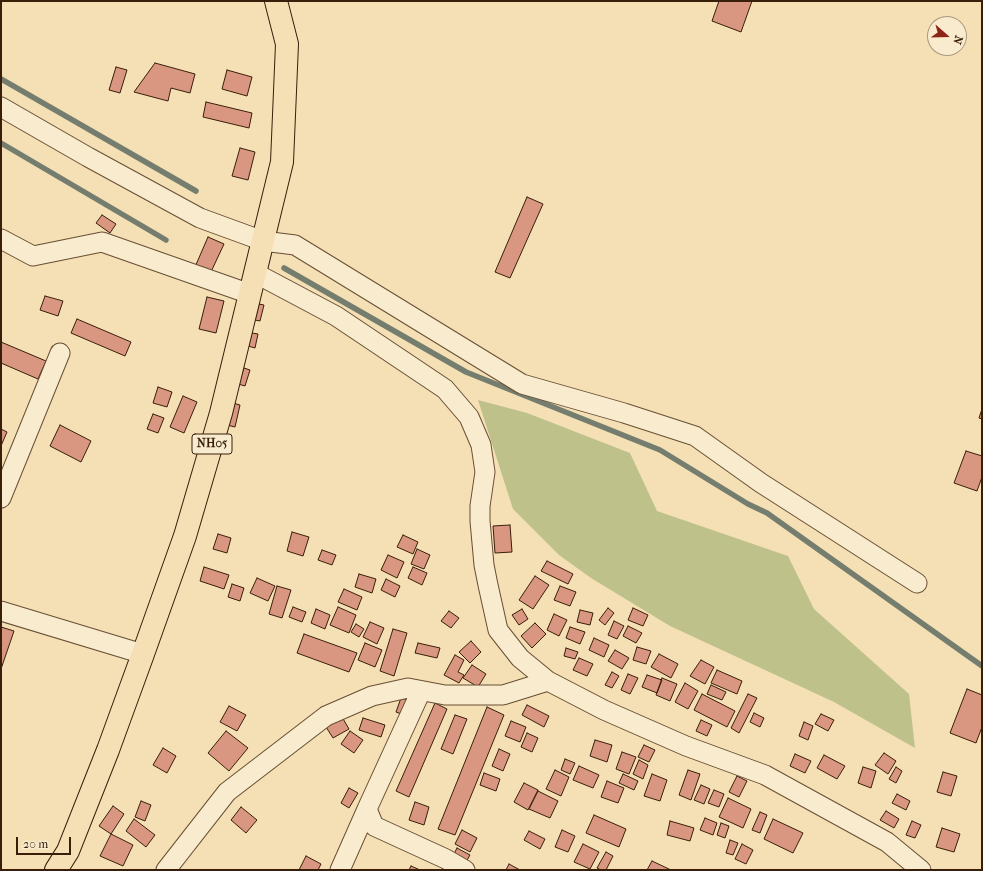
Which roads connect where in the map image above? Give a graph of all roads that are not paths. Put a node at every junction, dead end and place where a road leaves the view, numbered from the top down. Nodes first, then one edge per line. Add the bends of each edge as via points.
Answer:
1 (276, 1) edge
2 (1, 107) edge
3 (1, 239) edge
4 (263, 241) junction
5 (255, 273) junction
6 (250, 294) junction
7 (60, 353) dead end
8 (1, 498) edge
9 (917, 583) dead end
10 (1, 611) edge
11 (143, 654) junction
12 (548, 681) junction
13 (421, 691) junction
14 (367, 809) junction
15 (56, 870) edge
16 (166, 870) edge
17 (340, 870) edge
18 (465, 870) edge
19 (921, 870) edge

1 - 4 main road, NH05 via 287,44 282,162
2 - 4 street via 200,218
3 - 6 street via 33,256 102,242
4 - 5 main road, NH05
4 - 9 street via 295,245 522,384 695,436 761,483
5 - 6 main road, NH05
5 - 12 street via 336,316 445,389 470,417 481,445 485,472 480,506 481,542 498,630 520,658
6 - 11 main road, NH05 via 221,413 189,522
7 - 8 street
10 - 11 street
11 - 15 main road, NH05 via 68,851
12 - 13 street via 503,695 445,695
12 - 19 street via 604,710 686,746 765,775 887,842
13 - 14 street
13 - 16 street via 408,688 372,696 326,716 227,792
14 - 17 street
14 - 18 street via 374,826

